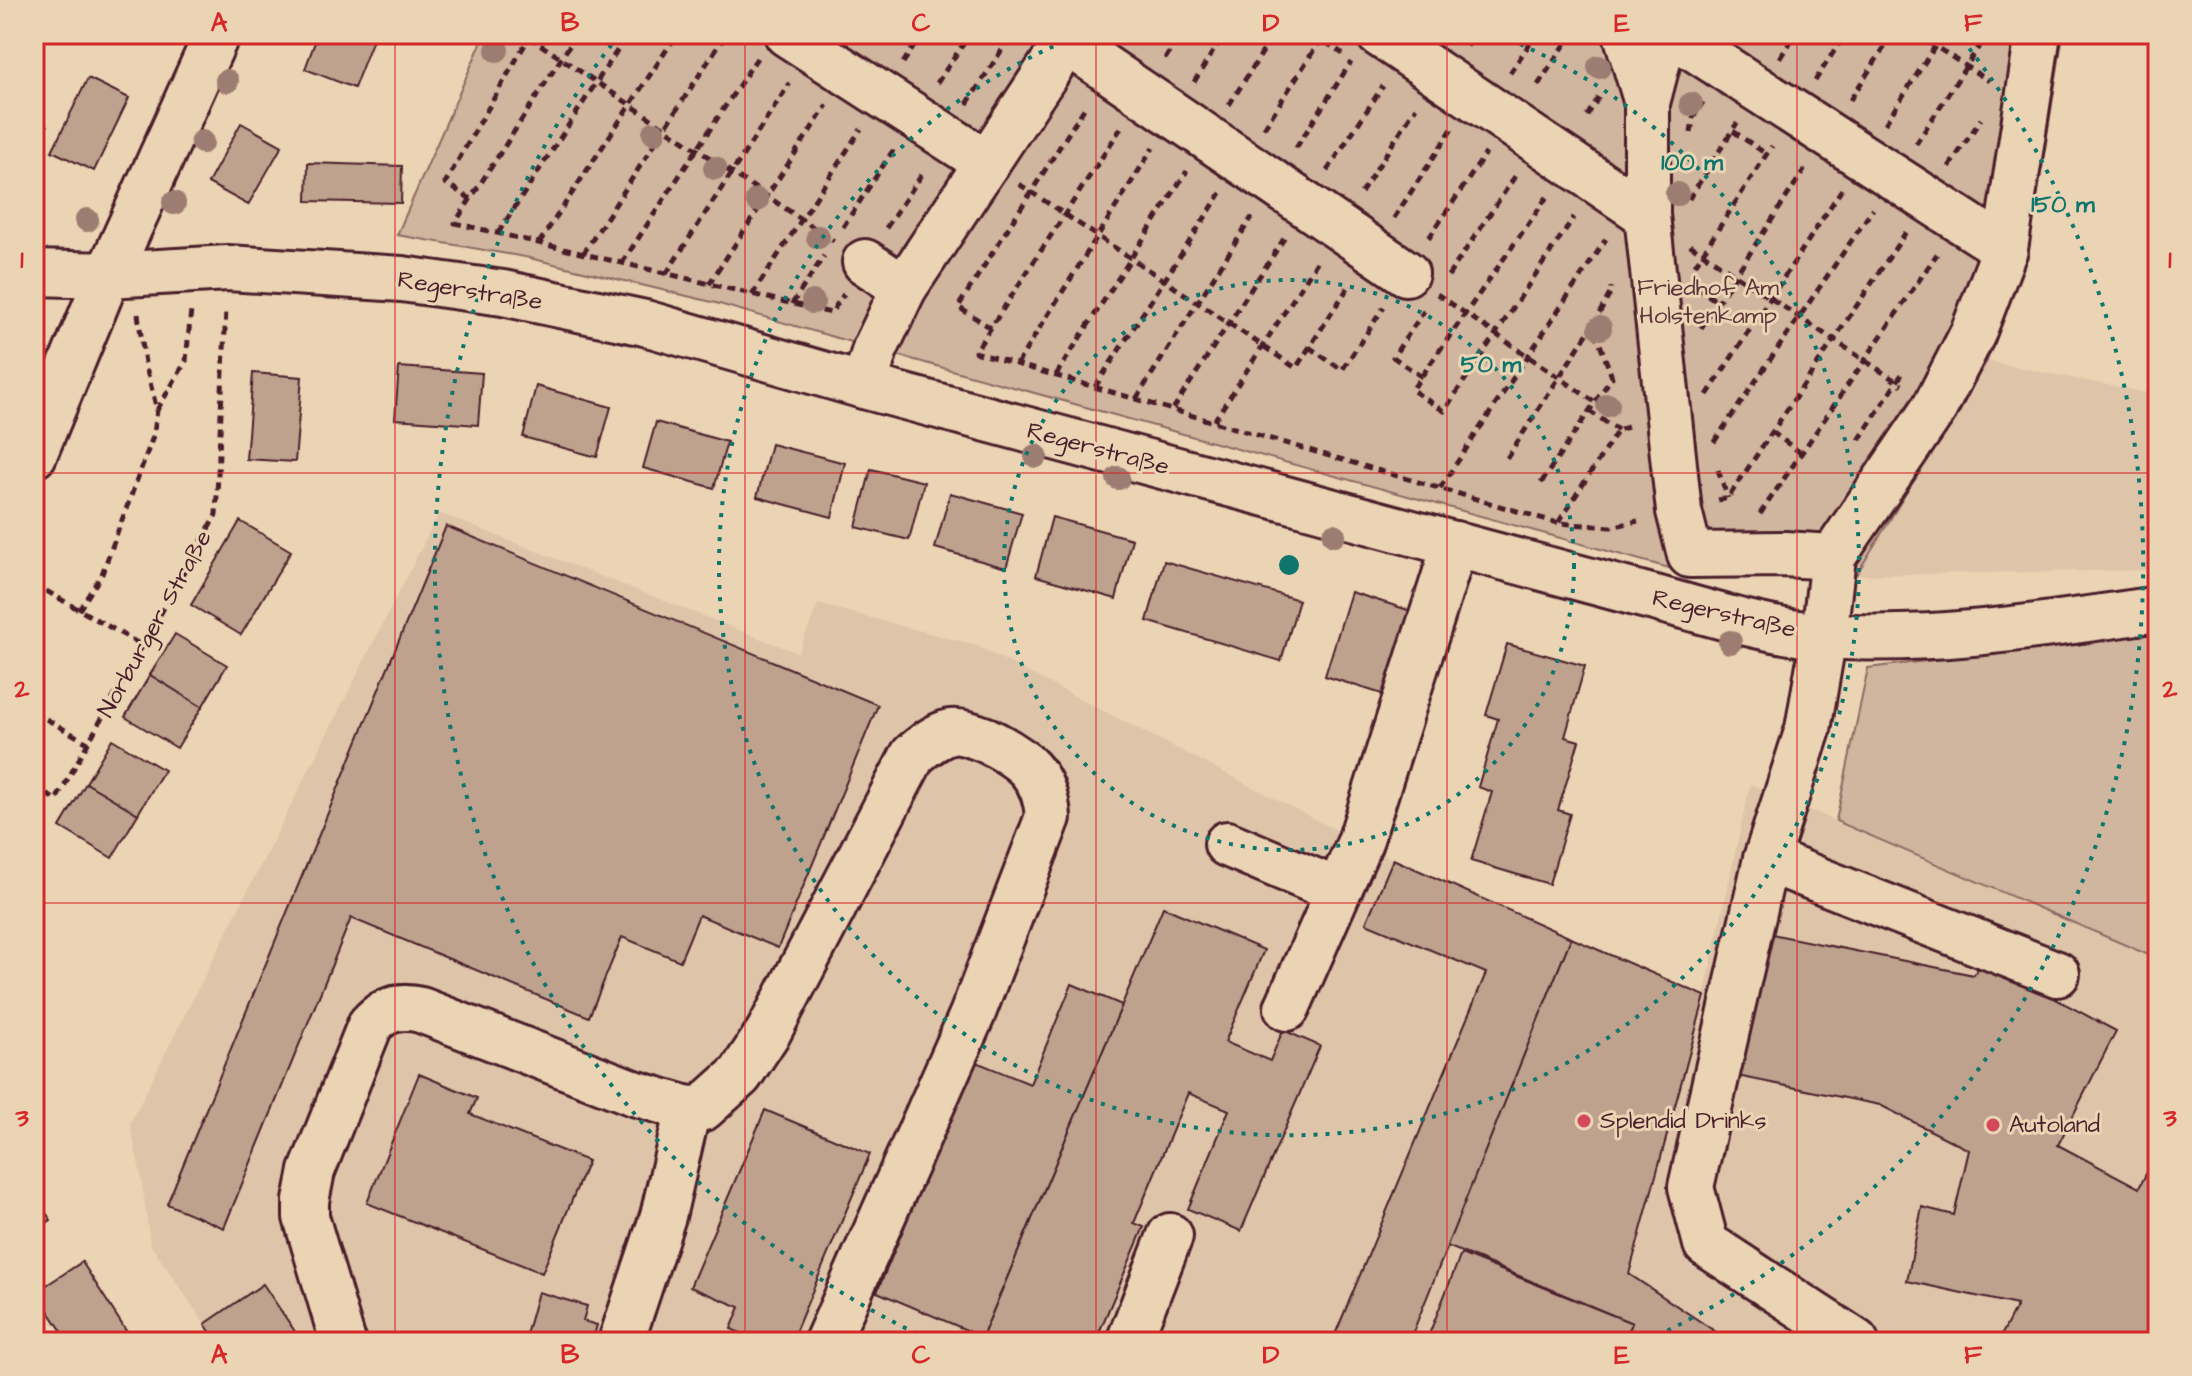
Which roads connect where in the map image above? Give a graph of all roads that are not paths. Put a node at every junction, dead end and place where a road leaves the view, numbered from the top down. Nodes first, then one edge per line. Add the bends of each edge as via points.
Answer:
1 (217, 34) edge
2 (1379, 34) edge
3 (1626, 34) edge
4 (1665, 34) edge
5 (1672, 34) edge
6 (2038, 34) edge
7 (1064, 37) edge
8 (788, 44) edge
9 (1647, 103) junction
10 (987, 163) junction
11 (1647, 215) junction
12 (2005, 249) junction
13 (849, 251) road end
14 (34, 273) edge
15 (1406, 273) road end
16 (120, 274) junction
17 (904, 288) junction
18 (864, 386) junction
19 (34, 455) edge
20 (1455, 544) junction
21 (1833, 557) junction
22 (2158, 609) edge
23 (1824, 636) junction
24 (1227, 844) dead end
25 (1766, 859) junction
26 (1338, 891) junction
27 (2057, 974) dead end
28 (1287, 1008) dead end
29 (688, 1109) junction
30 (1170, 1236) dead end
31 (343, 1342) edge
32 (621, 1342) edge
33 (827, 1342) edge
34 (1129, 1342) edge
35 (1856, 1342) edge

1 - 16 street
2 - 11 street
3 - 9 street
4 - 9 street
5 - 12 street
6 - 12 street
7 - 10 street
7 - 15 street
8 - 10 street via 882,95
9 - 11 street
10 - 17 street
11 - 21 street via 1679,511 1690,555
12 - 21 street via 1973,333 1935,407
13 - 17 street
14 - 16 street, Regerstraße
16 - 18 street, Regerstraße via 212,269 402,279 503,293 645,323
16 - 19 street
17 - 18 street
18 - 20 street, Regerstraße
20 - 23 street, Regerstraße via 1757,625
20 - 26 street via 1360,842
21 - 23 street
22 - 23 street, Regerstraße via 1957,635
23 - 25 street via 1808,729
24 - 26 street
25 - 27 street
25 - 35 street via 1691,1187 1706,1244
26 - 28 street
29 - 31 street via 421,1010 386,1012 370,1025 312,1171 306,1201
29 - 32 street via 663,1216
29 - 33 street via 703,1108 716,1098 754,1056 913,755 952,731 1011,752 1028,766 1047,795 1048,817 1036,852 972,1015
30 - 34 street

